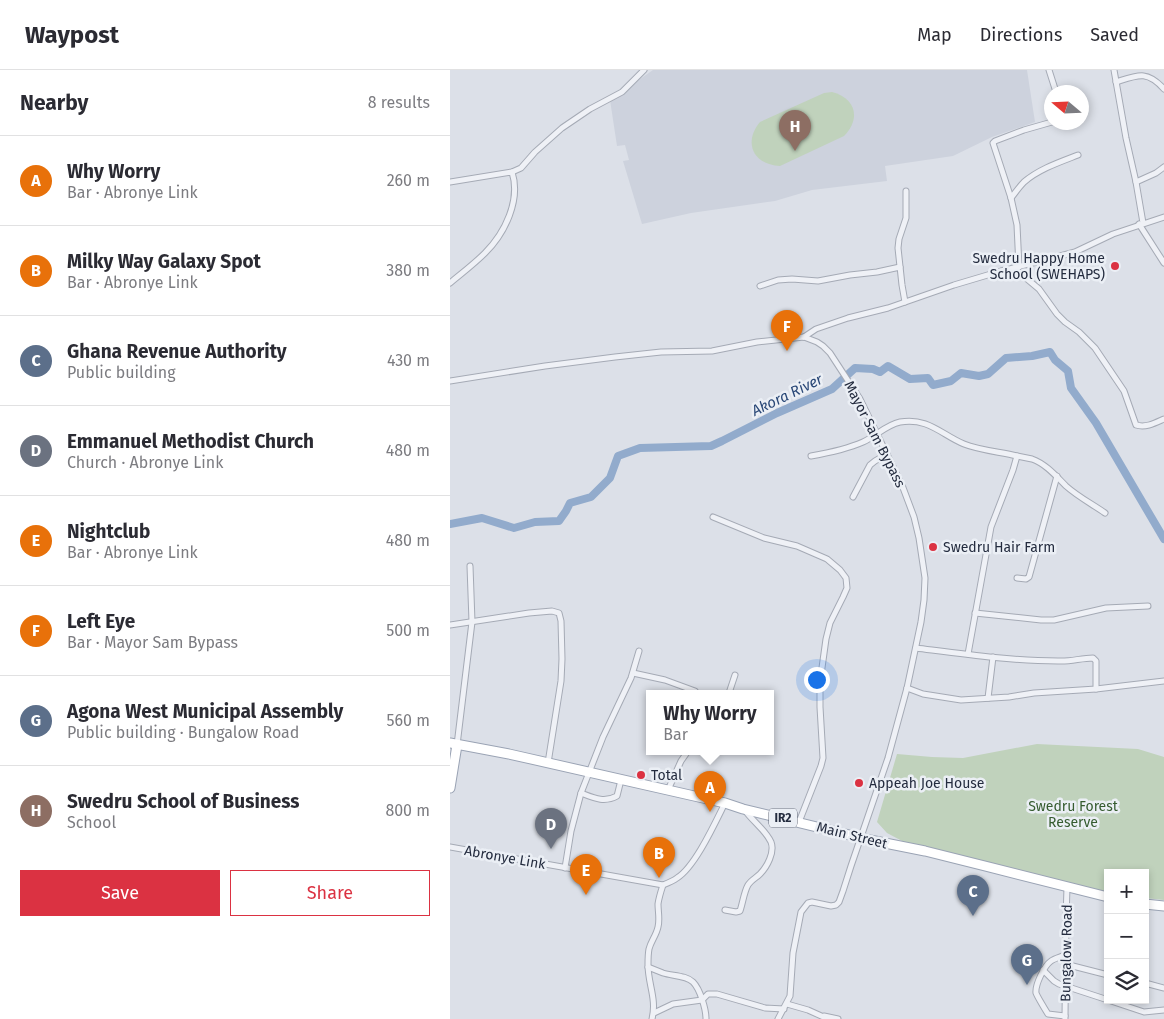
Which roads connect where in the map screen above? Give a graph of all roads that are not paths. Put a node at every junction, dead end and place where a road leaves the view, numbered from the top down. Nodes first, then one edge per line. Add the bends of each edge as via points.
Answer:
1 (644, 70) edge
2 (1049, 70) edge
3 (1114, 70) edge
4 (1116, 82) junction
5 (1054, 85) edge
6 (1164, 89) edge
7 (1044, 124) edge
8 (1078, 154) dead end
9 (1164, 167) edge
10 (512, 172) junction
11 (450, 182) edge
12 (1136, 182) junction
13 (906, 191) dead end
14 (1011, 198) junction
15 (1164, 217) edge
16 (1141, 224) junction
17 (1164, 263) edge
18 (900, 267) junction
19 (1017, 267) junction
20 (450, 284) edge
21 (760, 286) dead end
22 (905, 302) junction
23 (804, 337) junction
24 (450, 381) edge
25 (1164, 420) edge
26 (878, 433) junction
27 (887, 454) junction
28 (811, 456) dead end
29 (1017, 456) junction
30 (1058, 476) junction
31 (853, 497) dead end
32 (1105, 513) dead end
33 (713, 517) dead end
34 (470, 566) dead end
35 (1017, 578) dead end
36 (1148, 606) dead end
37 (975, 613) junction
38 (472, 622) junction
39 (450, 625) edge
40 (916, 648) junction
41 (639, 652) dead end
42 (968, 654) junction
43 (993, 657) junction
44 (633, 673) junction
45 (735, 675) dead end
46 (1164, 681) edge
47 (906, 688) junction
48 (1096, 689) junction
49 (692, 690) edge
50 (730, 690) edge
51 (988, 698) junction
52 (453, 744) edge
53 (685, 755) edge
54 (548, 763) junction
55 (589, 772) junction
56 (621, 780) junction
57 (450, 788) edge
58 (668, 791) junction
59 (582, 793) junction
60 (725, 803) junction
61 (743, 808) junction
62 (800, 822) junction
63 (861, 838) junction
64 (450, 847) edge
65 (565, 868) junction
66 (663, 885) junction
67 (1067, 887) junction
68 (1104, 896) edge
69 (1149, 904) edge
70 (1164, 906) edge
71 (725, 910) dead end
72 (1065, 955) junction
73 (1066, 964) junction
74 (648, 967) junction
75 (1043, 970) junction
76 (1104, 974) edge
77 (1149, 985) edge
78 (1066, 986) junction
79 (1164, 988) edge
80 (1104, 999) edge
81 (702, 1000) junction
82 (1120, 1004) edge
83 (785, 1006) junction
84 (1164, 1010) edge
85 (653, 1016) edge
86 (1065, 1017) edge
87 (826, 1018) edge
88 (706, 1019) edge
89 (778, 1019) edge
90 (838, 1019) edge

1 - 10 street via 622,92 562,128
2 - 5 street
3 - 4 street
4 - 6 street via 1140,74 1148,75
4 - 12 street
7 - 14 street via 993,143
8 - 14 street via 1035,174 1022,183
9 - 12 street
10 - 11 street
10 - 20 street via 514,198 503,228 486,252
12 - 16 street
13 - 18 street via 906,218 898,248
14 - 19 street via 1017,225
15 - 16 street
16 - 17 street
16 - 19 street via 1075,252
18 - 21 street via 818,281 778,280
18 - 22 street
19 - 22 street
19 - 25 street via 1064,322 1094,348 1124,391 1136,425 1148,426
22 - 23 street via 829,324
23 - 24 street via 712,351 615,356
23 - 26 street, Mayor Sam Bypass via 817,342 830,353 860,398
26 - 27 street, Mayor Sam Bypass
26 - 28 street via 863,442
26 - 29 street via 901,422 926,424 964,444
27 - 31 street via 870,465
27 - 40 street, Mayor Sam Bypass via 914,517 925,578
29 - 30 street via 1033,459
29 - 37 street via 992,527
30 - 32 street via 1066,486
30 - 35 street via 1029,577
33 - 62 street via 827,559 846,578 847,588 826,639 820,682 823,758
34 - 38 street
36 - 37 street via 1106,608 1054,620
37 - 42 street
38 - 39 street
38 - 52 street
38 - 54 street via 529,613 559,613 561,681
40 - 42 street
40 - 47 street, Mayor Sam Bypass
41 - 44 street
42 - 43 street
43 - 48 street via 1060,662 1093,658 1096,661
43 - 51 street
44 - 49 street
44 - 55 street
45 - 50 street
46 - 48 street
47 - 51 street via 961,700
47 - 63 street, Mayor Sam Bypass via 888,758
48 - 51 street
52 - 54 main road, Main Street / IR2
52 - 57 main road
53 - 58 street
54 - 55 main road, Main Street / IR2
55 - 56 main road, Main Street / IR2
55 - 59 street
56 - 58 main road, Main Street / IR2
56 - 59 street via 616,796 609,800
58 - 60 main road, Main Street / IR2
59 - 65 street
60 - 61 main road, Main Street / IR2
60 - 66 street via 684,872
61 - 62 main road, Main Street / IR2
61 - 71 street via 771,843 771,856 761,873 749,883 740,911
62 - 63 main road, Main Street / IR2
63 - 67 main road, Main Street / IR2
63 - 83 street, Mayor Sam Bypass via 839,902 831,906 808,903 801,912 793,953 790,996
64 - 65 street, Abronye Link
65 - 66 street, Abronye Link
66 - 74 street via 658,929 649,948
67 - 68 main road, Main Street / IR2
67 - 72 street, Bungalow Road
69 - 70 main road
72 - 73 street, Bungalow Road
72 - 75 street via 1049,962
73 - 76 street
73 - 78 street, Bungalow Road
74 - 81 street via 692,981
74 - 85 street via 654,998
75 - 78 street via 1054,981
75 - 86 street via 1037,996 1048,1014
77 - 79 street
78 - 80 street
78 - 86 street, Bungalow Road
81 - 83 street via 708,994 718,994 765,1008
81 - 85 street via 673,1004
81 - 88 street
82 - 84 street via 1144,1012
83 - 87 street via 808,1010
83 - 89 street
87 - 90 street

